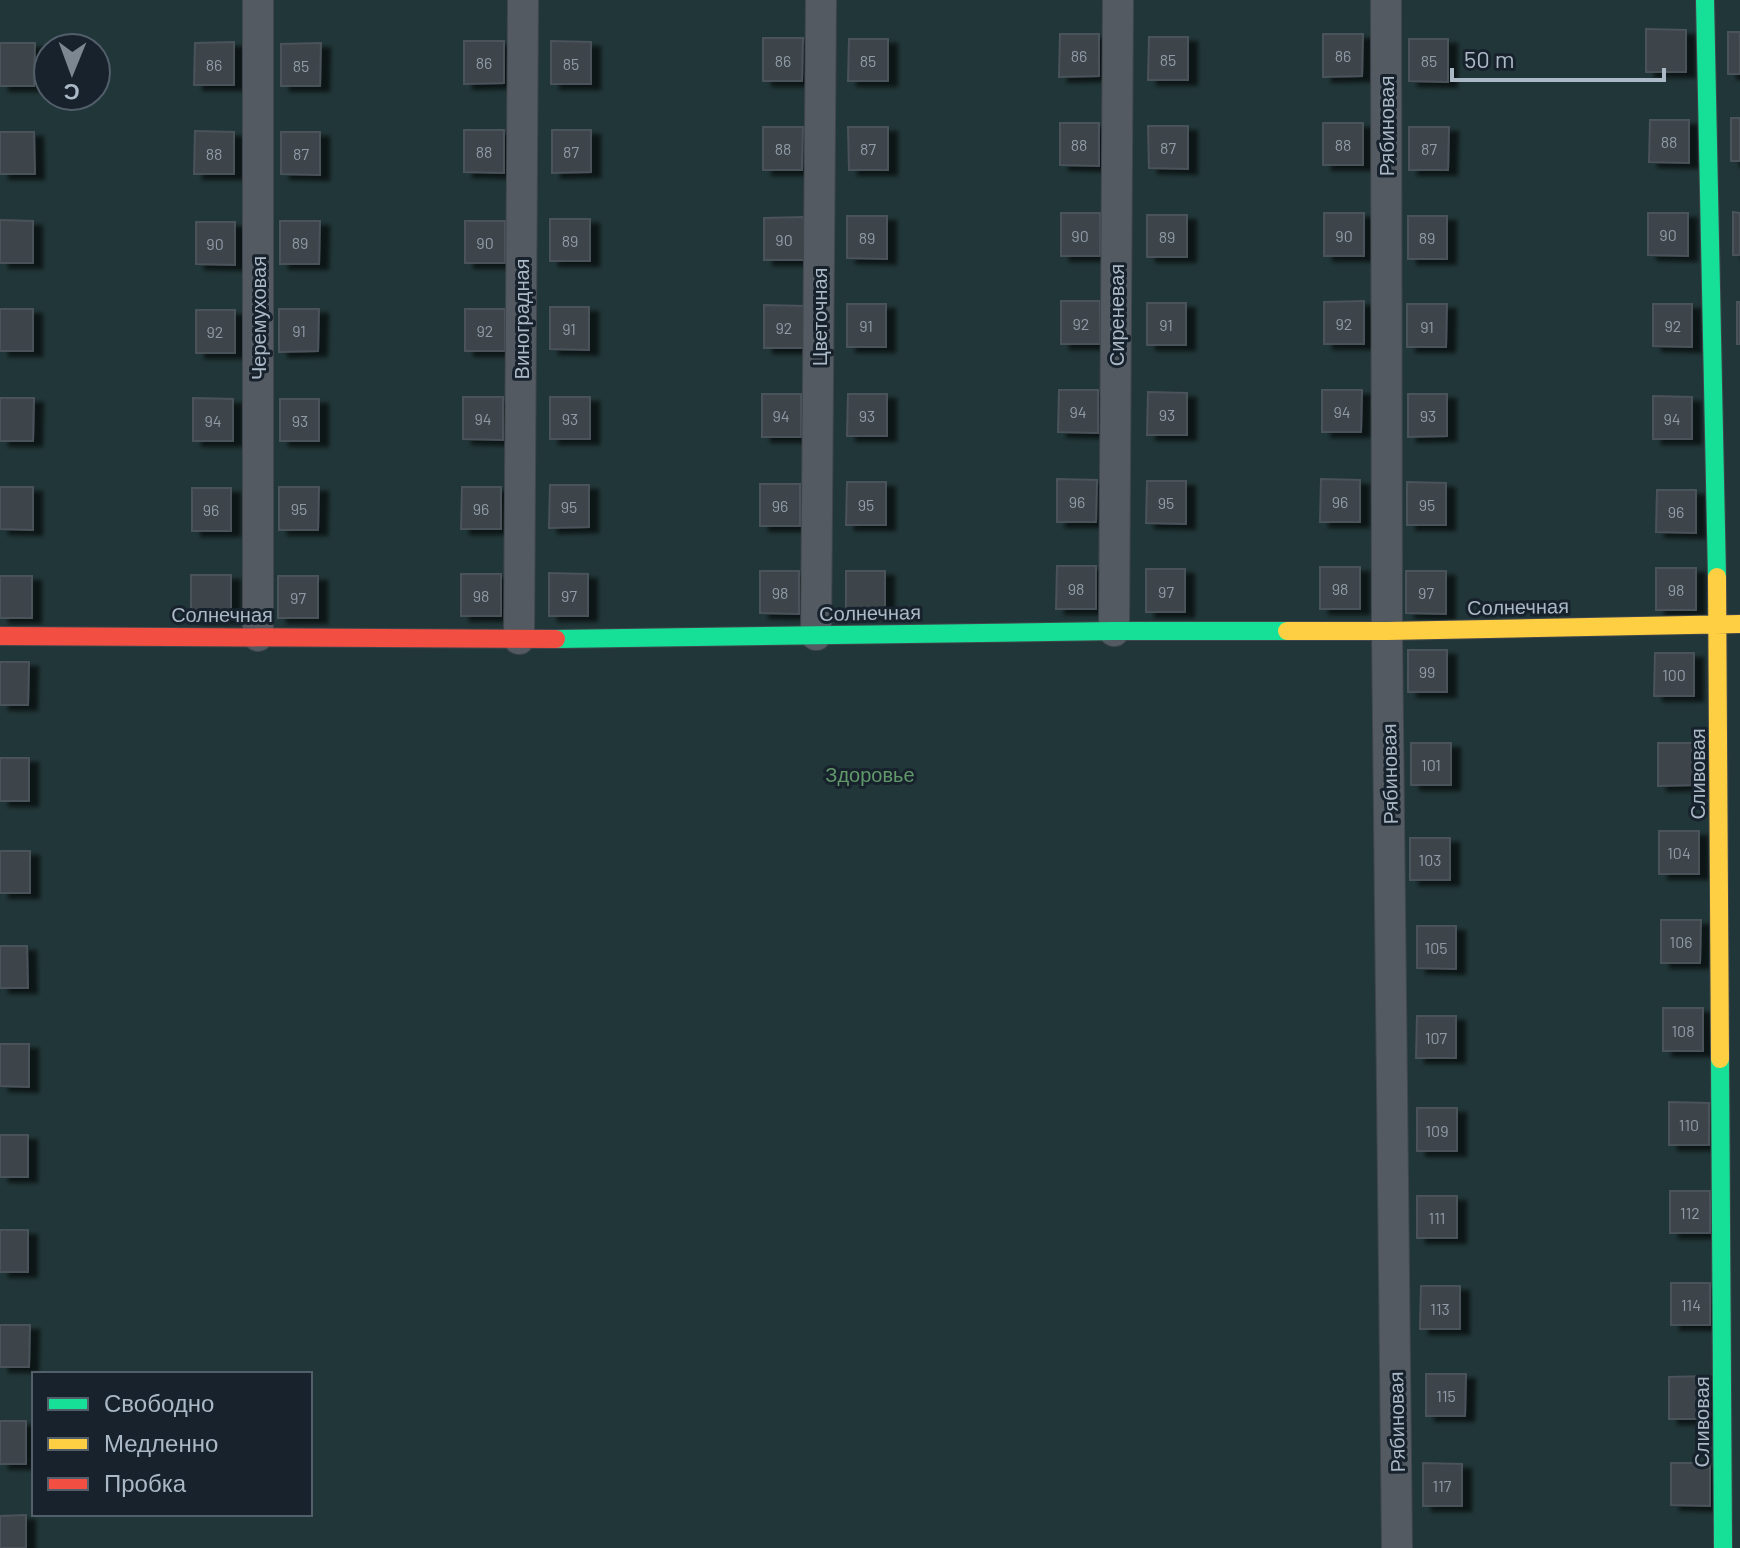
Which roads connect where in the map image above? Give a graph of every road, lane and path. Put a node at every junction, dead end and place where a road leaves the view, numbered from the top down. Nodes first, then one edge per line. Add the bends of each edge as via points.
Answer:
1 (258, 0) edge
2 (523, 0) edge
3 (821, 0) edge
4 (1118, 0) edge
5 (1386, 0) edge
6 (1705, 0) edge
7 (1718, 624) junction
8 (1740, 624) edge
9 (1114, 631) junction
10 (1387, 631) junction
11 (816, 635) junction
12 (0, 636) edge
13 (258, 636) junction
14 (519, 639) junction
15 (1397, 1548) edge
16 (1723, 1548) edge

1 - 13 street, Черемуховая
2 - 14 street, Виноградная
3 - 11 street, Цветочная
4 - 9 street, Сиреневая
5 - 10 street, Рябиновая
6 - 7 street, Сливовая
7 - 8 street, Солнечная
7 - 10 street, Солнечная
7 - 16 street, Сливовая
9 - 10 street, Солнечная
9 - 11 street, Солнечная
10 - 15 street, Рябиновая
11 - 14 street, Солнечная
12 - 13 street, Солнечная
13 - 14 street, Солнечная

